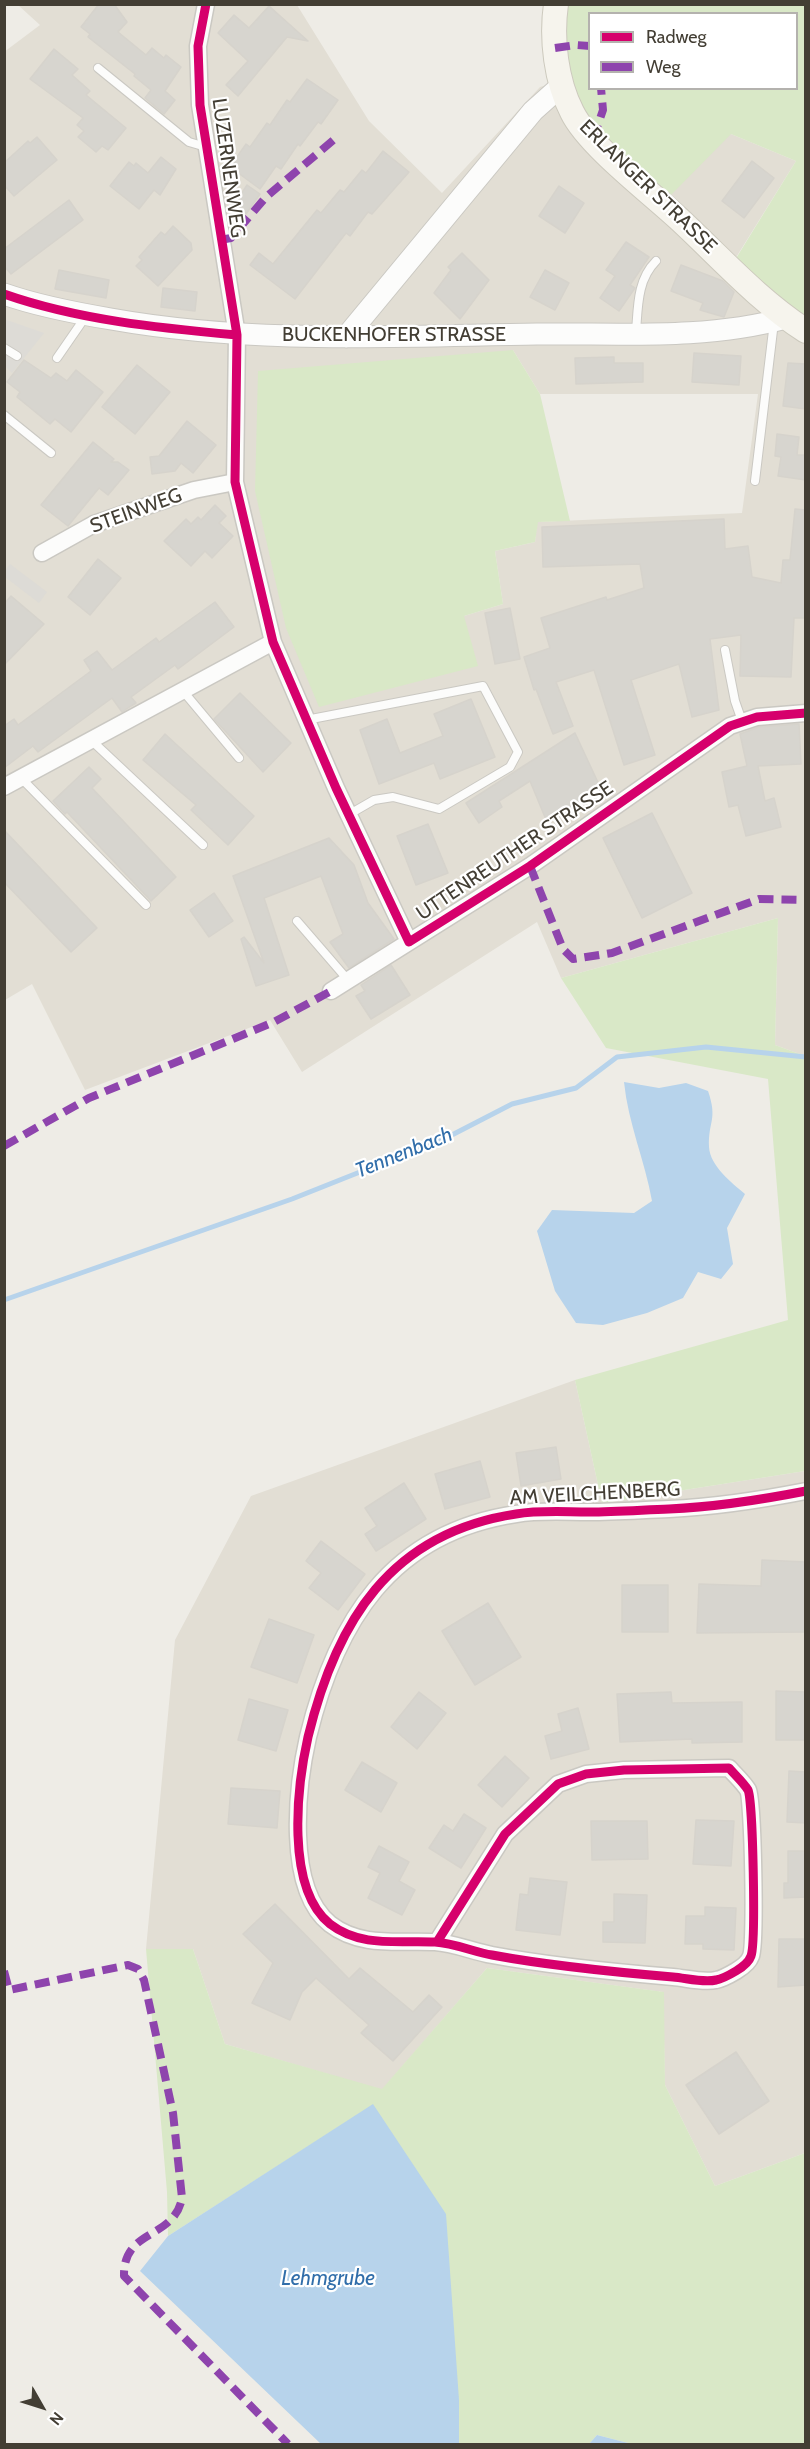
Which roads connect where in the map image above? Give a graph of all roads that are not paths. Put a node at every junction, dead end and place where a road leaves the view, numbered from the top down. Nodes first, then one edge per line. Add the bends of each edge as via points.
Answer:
1 (206, 4) edge
2 (555, 7) edge
3 (98, 68) dead end
4 (561, 86) junction
5 (206, 147) junction
6 (656, 261) dead end
7 (4, 294) edge
8 (86, 315) junction
9 (788, 323) edge
10 (636, 332) junction
11 (237, 335) junction
12 (346, 337) junction
13 (4, 348) edge
14 (17, 356) dead end
15 (57, 358) dead end
16 (4, 415) edge
17 (51, 453) dead end
18 (754, 481) dead end
19 (235, 482) junction
20 (42, 553) dead end
21 (273, 642) junction
22 (725, 650) dead end
23 (183, 690) junction
24 (806, 713) edge
25 (306, 720) junction
26 (742, 722) junction
27 (91, 740) junction
28 (239, 758) dead end
29 (21, 778) junction
30 (4, 787) edge
31 (348, 815) junction
32 (203, 844) dead end
33 (146, 905) dead end
34 (297, 921) dead end
35 (409, 942) junction
36 (348, 980) junction
37 (331, 992) dead end
38 (806, 1491) edge
39 (437, 1942) junction

1 - 5 street, LUZERNENWEG via 198,46
2 - 4 main road, ERLANGER STRASSE via 555,48
3 - 5 lane via 189,142
4 - 9 main road, ERLANGER STRASSE via 573,114 606,152
4 - 12 street via 533,111
5 - 11 street, LUZERNENWEG
6 - 10 lane via 646,271 640,292
7 - 8 street, BUCKENHOFER STRASSE
8 - 11 street, BUCKENHOFER STRASSE
8 - 15 lane
9 - 10 street, BUCKENHOFER STRASSE via 720,331
9 - 18 lane
10 - 12 street, BUCKENHOFER STRASSE
11 - 12 street, BUCKENHOFER STRASSE
11 - 19 street, LUZERNENWEG
13 - 14 lane
16 - 17 lane
19 - 20 street, STEINWEG via 194,490 94,524
19 - 21 street, UTTENREUTHER STRASSE
21 - 23 street
21 - 25 street, UTTENREUTHER STRASSE
22 - 26 lane
23 - 27 street
23 - 28 lane
24 - 26 street, UTTENREUTHER STRASSE
25 - 31 street, UTTENREUTHER STRASSE
25 - 31 lane via 483,686 518,752 510,767 439,809 393,797 374,800
26 - 35 street, UTTENREUTHER STRASSE via 730,726 530,866
27 - 29 street
27 - 32 lane
29 - 30 street
29 - 33 lane
31 - 35 street, UTTENREUTHER STRASSE
34 - 36 lane
35 - 36 street, UTTENREUTHER STRASSE
36 - 37 street, UTTENREUTHER STRASSE
38 - 39 street, AM VEILCHENBERG via 748,1502 674,1509 546,1512 492,1520 469,1525 427,1544 393,1568 358,1611 329,1664 302,1764 297,1807 300,1852 308,1891 317,1910 331,1924 365,1940
39 - 39 street, AM VEILCHENBERG via 501,1957 639,1974 716,1980 740,1970 751,1958 754,1932 754,1821 749,1791 729,1768 624,1770 586,1774 558,1784 505,1834

